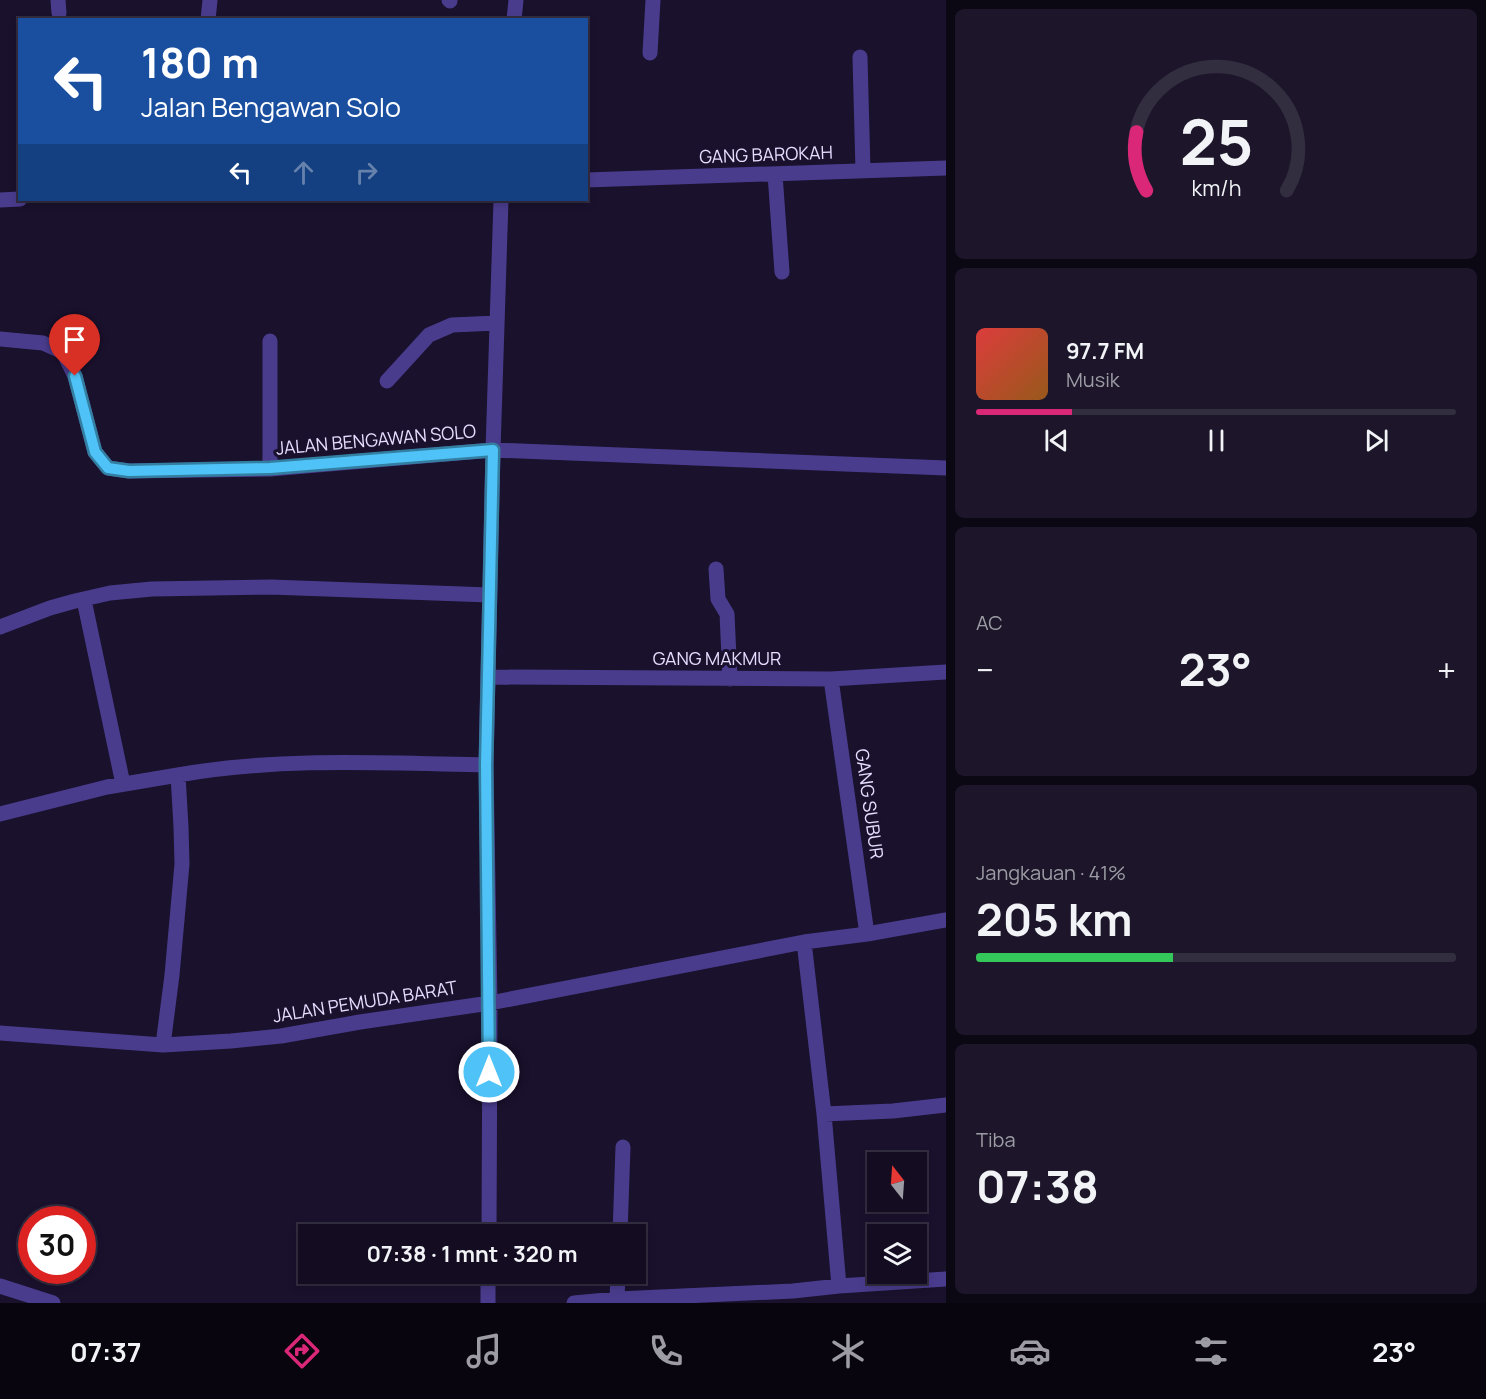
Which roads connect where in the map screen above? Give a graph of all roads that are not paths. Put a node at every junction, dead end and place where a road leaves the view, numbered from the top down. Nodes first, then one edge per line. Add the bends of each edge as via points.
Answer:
1 (210, 0) edge
2 (516, 0) edge
3 (653, 0) edge
4 (208, 18) edge
5 (514, 18) edge
6 (650, 53) dead end
7 (860, 57) dead end
8 (946, 168) edge
9 (863, 171) junction
10 (775, 174) junction
11 (588, 180) edge
12 (18, 199) edge
13 (0, 200) edge
14 (501, 201) edge
15 (782, 272) dead end
16 (497, 323) junction
17 (0, 339) edge
18 (270, 341) dead end
19 (387, 381) dead end
20 (493, 450) junction
21 (270, 468) junction
22 (946, 468) edge
23 (716, 569) dead end
24 (489, 595) junction
25 (84, 600) junction
26 (0, 627) edge
27 (946, 672) edge
28 (488, 677) junction
29 (730, 679) junction
30 (831, 679) junction
31 (486, 765) junction
32 (178, 775) junction
33 (123, 784) junction
34 (0, 814) edge
35 (946, 920) edge
36 (867, 934) junction
37 (804, 942) junction
38 (490, 1003) junction
39 (0, 1033) edge
40 (163, 1045) junction
41 (946, 1105) edge
42 (824, 1114) junction
43 (624, 1147) dead end
44 (489, 1224) edge
45 (620, 1224) edge
46 (946, 1278) edge
47 (488, 1284) edge
48 (618, 1284) edge
49 (0, 1286) edge
50 (839, 1286) junction
51 (794, 1297) edge
52 (617, 1299) junction
53 (687, 1300) edge
54 (53, 1303) edge
55 (488, 1303) edge
56 (574, 1303) edge

1 - 4 street
2 - 5 street
3 - 6 street
7 - 9 street
8 - 9 street, GANG BAROKAH
9 - 10 street, GANG BAROKAH
10 - 11 street, GANG BAROKAH
10 - 15 street
12 - 13 street
14 - 16 street
16 - 19 street via 452,325 429,336
16 - 20 street
17 - 21 street, JALAN BENGAWAN SOLO via 43,342 63,352 75,376 95,452 108,468
18 - 21 street
20 - 21 street, JALAN BENGAWAN SOLO
20 - 22 street, JALAN BENGAWAN SOLO
20 - 24 street
23 - 29 street via 718,599 727,614
24 - 25 street via 271,587 152,589
24 - 28 street
25 - 26 street
25 - 33 street
27 - 30 street, GANG MAKMUR
28 - 29 street, GANG MAKMUR
28 - 31 street
29 - 30 street, GANG MAKMUR
30 - 36 street, GANG SUBUR
31 - 32 street via 309,763 227,767
31 - 38 street
32 - 33 street
32 - 40 street via 182,864
33 - 34 street
35 - 36 street, JALAN PEMUDA BARAT
36 - 37 street, JALAN PEMUDA BARAT
37 - 38 street, JALAN PEMUDA BARAT
37 - 42 street
38 - 40 street, JALAN PEMUDA BARAT via 281,1036
38 - 44 street
39 - 40 street, JALAN PEMUDA BARAT
41 - 42 street
42 - 50 street
43 - 45 street
46 - 50 street
47 - 55 street
48 - 52 street
49 - 54 street
50 - 51 street
51 - 53 street
52 - 53 street
52 - 56 street

